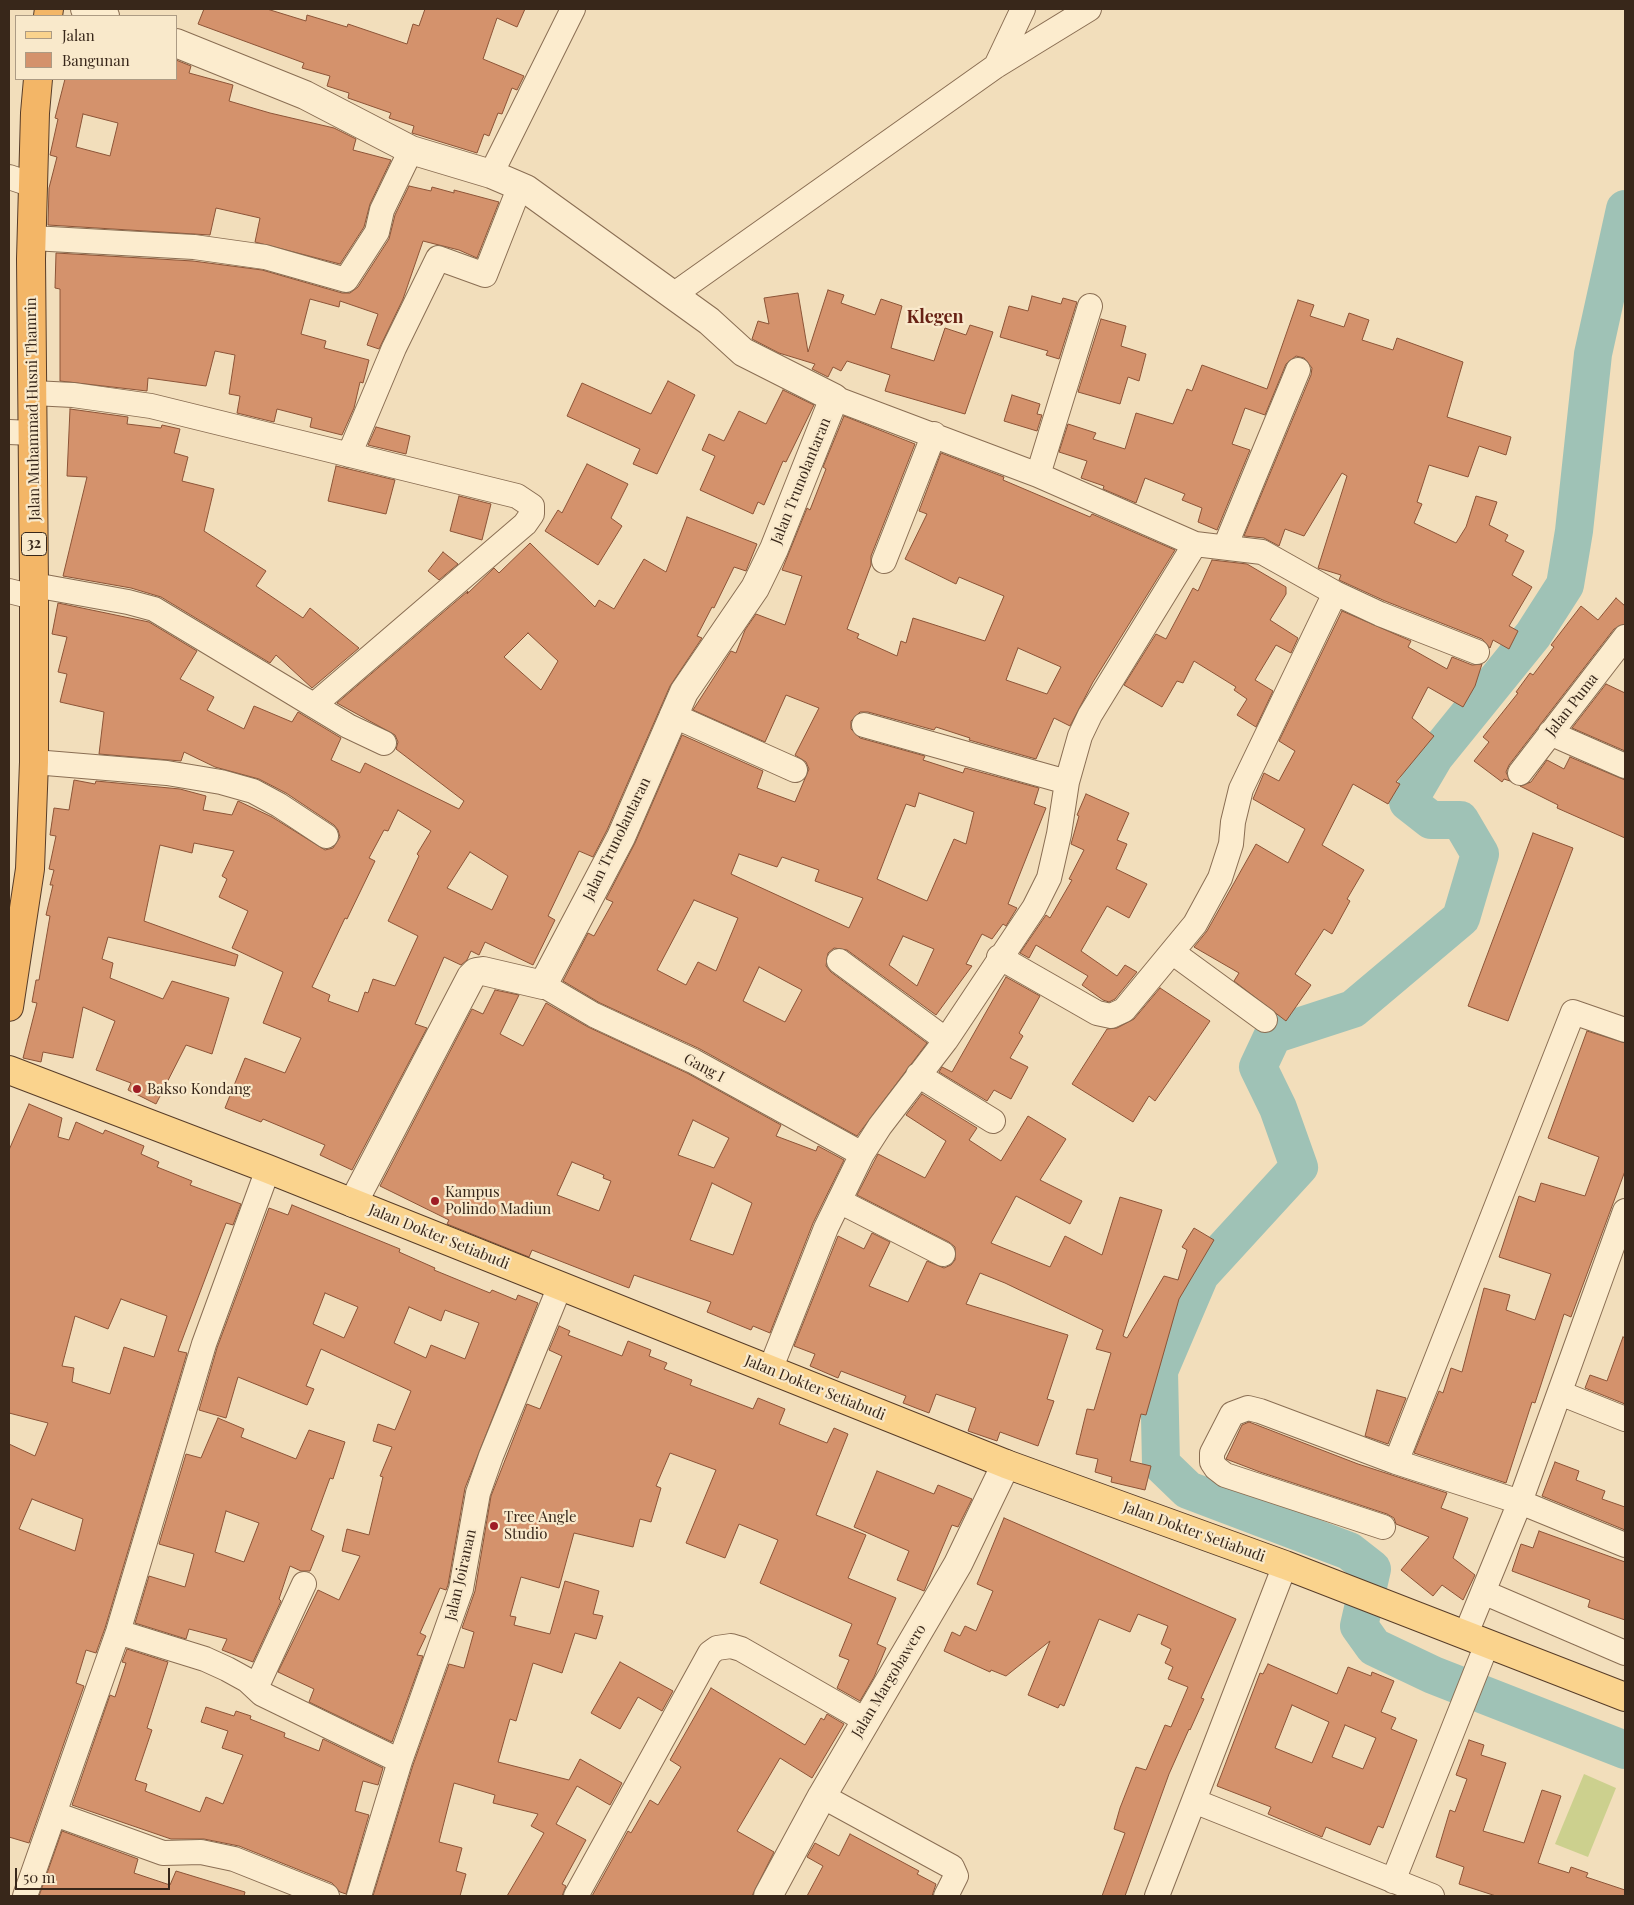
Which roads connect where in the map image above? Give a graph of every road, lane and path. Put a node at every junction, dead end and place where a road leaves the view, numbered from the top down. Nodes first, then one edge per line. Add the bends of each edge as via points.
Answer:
1 (85, 9) edge
2 (573, 9) edge
3 (1023, 9) edge
4 (1089, 9) edge
5 (102, 15) edge
6 (178, 44) edge
7 (996, 66) junction
8 (38, 80) edge
9 (411, 150) junction
10 (491, 174) junction
11 (21, 181) edge
12 (520, 186) junction
13 (32, 238) junction
14 (673, 295) junction
15 (1090, 306) dead end
16 (1298, 370) dead end
17 (34, 393) junction
18 (834, 398) junction
19 (20, 432) edge
20 (934, 434) junction
21 (349, 455) junction
22 (1038, 475) junction
23 (1195, 544) junction
24 (1225, 547) junction
25 (884, 561) dead end
26 (25, 591) edge
27 (1335, 593) junction
28 (1623, 644) edge
29 (1476, 652) dead end
30 (314, 705) junction
31 (672, 715) junction
32 (864, 725) dead end
33 (1550, 733) junction
34 (384, 743) dead end
35 (34, 762) junction
36 (1625, 766) edge
37 (795, 770) dead end
38 (1520, 773) dead end
39 (1067, 782) junction
40 (326, 836) dead end
41 (1172, 952) junction
42 (999, 957) junction
43 (839, 961) dead end
44 (543, 985) junction
45 (9, 1007) edge
46 (1265, 1020) dead end
47 (1625, 1030) edge
48 (946, 1040) junction
49 (9, 1070) edge
50 (918, 1075) junction
51 (993, 1120) dead end
52 (862, 1154) junction
53 (268, 1169) junction
54 (839, 1201) junction
55 (353, 1203) junction
56 (1625, 1211) edge
57 (943, 1254) dead end
58 (560, 1286) junction
59 (770, 1370) junction
60 (1560, 1393) junction
61 (1625, 1419) edge
62 (1396, 1462) junction
63 (1006, 1464) junction
64 (1520, 1502) junction
65 (1383, 1527) dead end
66 (1625, 1544) edge
67 (1285, 1566) junction
68 (304, 1584) dead end
69 (1483, 1592) junction
70 (118, 1632) junction
71 (1476, 1640) junction
72 (1625, 1653) edge
73 (256, 1688) junction
74 (1625, 1697) edge
75 (865, 1720) junction
76 (400, 1761) junction
77 (822, 1796) junction
78 (1194, 1801) junction
79 (55, 1814) junction
80 (1393, 1881) junction
81 (25, 1896) edge
82 (327, 1896) edge
83 (359, 1896) edge
84 (576, 1896) edge
85 (768, 1896) edge
86 (946, 1896) edge
87 (1157, 1896) edge
88 (1432, 1896) edge

1 - 5 street
2 - 10 street
3 - 7 street
4 - 7 street
6 - 9 street via 305,95
7 - 14 street
8 - 11 highway, Jalan Muhammad Husni Thamrin / 32 via 35,113
9 - 10 street
9 - 13 street via 382,210 378,232 346,280 265,257 194,247
10 - 12 street
11 - 13 highway, Jalan Muhammad Husni Thamrin / 32
12 - 14 street
12 - 21 street via 485,275 438,258 394,348
13 - 17 highway, Jalan Muhammad Husni Thamrin / 32
14 - 18 street via 743,352
15 - 22 street
16 - 24 street
17 - 19 highway, Jalan Muhammad Husni Thamrin / 32
17 - 21 street via 151,406
18 - 20 street
18 - 31 street, Jalan Trunolantaran via 774,549 755,588 703,662
19 - 26 highway, Jalan Muhammad Husni Thamrin / 32 via 34,459
20 - 22 street
20 - 25 street
21 - 30 street via 516,496 532,506 532,514 525,524
22 - 23 street
23 - 24 street
23 - 39 street via 1090,715 1080,736
24 - 27 street via 1262,552
26 - 30 street via 128,602 154,609
26 - 35 highway, Jalan Muhammad Husni Thamrin / 32
27 - 29 street
27 - 41 street via 1241,788 1231,844 1220,878 1195,924
28 - 33 street, Jalan Puma
30 - 34 street
31 - 37 street
31 - 44 street, Jalan Trunolantaran via 621,837
32 - 39 street
33 - 36 street
33 - 38 street, Jalan Puma
35 - 40 street via 167,773 221,782 253,791
35 - 45 highway, Jalan Muhammad Husni Thamrin / 32 via 30,869
39 - 42 street via 1048,878 1034,908
41 - 42 street via 1124,1010 1111,1016 1097,1014
41 - 46 street
42 - 48 street
43 - 48 street
44 - 52 street, Gang I via 594,1015 693,1061
44 - 55 street via 476,972
47 - 62 street via 1573,1012
48 - 50 street
49 - 53 main road, Jalan Dokter Setiabudi
50 - 51 street
50 - 52 street
52 - 54 street
53 - 55 main road, Jalan Dokter Setiabudi
53 - 70 street via 204,1344
54 - 57 street
54 - 59 street
55 - 58 main road, Jalan Dokter Setiabudi
56 - 60 street
58 - 59 main road, Jalan Dokter Setiabudi
58 - 76 street, Jalan Joiranan via 491,1456 476,1503 469,1554 456,1607
59 - 63 main road, Jalan Dokter Setiabudi
60 - 61 street
60 - 64 street
62 - 64 street
62 - 65 street via 1248,1408 1232,1414 1212,1452 1212,1462 1225,1475
63 - 67 main road, Jalan Dokter Setiabudi
63 - 75 street, Jalan Margobawero via 958,1564
64 - 66 street
64 - 69 street
67 - 71 main road, Jalan Dokter Setiabudi
67 - 78 street
68 - 73 street
69 - 71 street
69 - 72 street
70 - 73 street via 205,1659
70 - 79 street
71 - 74 main road, Jalan Dokter Setiabudi
71 - 80 street via 1476,1673
73 - 76 street via 268,1698
75 - 77 street, Jalan Margobawero
75 - 84 street via 741,1649 731,1646 717,1648 710,1654
76 - 83 street, Jalan Joiranan
77 - 85 street, Jalan Margobawero
77 - 86 street via 952,1868 956,1876
78 - 80 street
78 - 87 street
79 - 81 street
79 - 82 street via 163,1853 202,1852 234,1859
80 - 88 street

